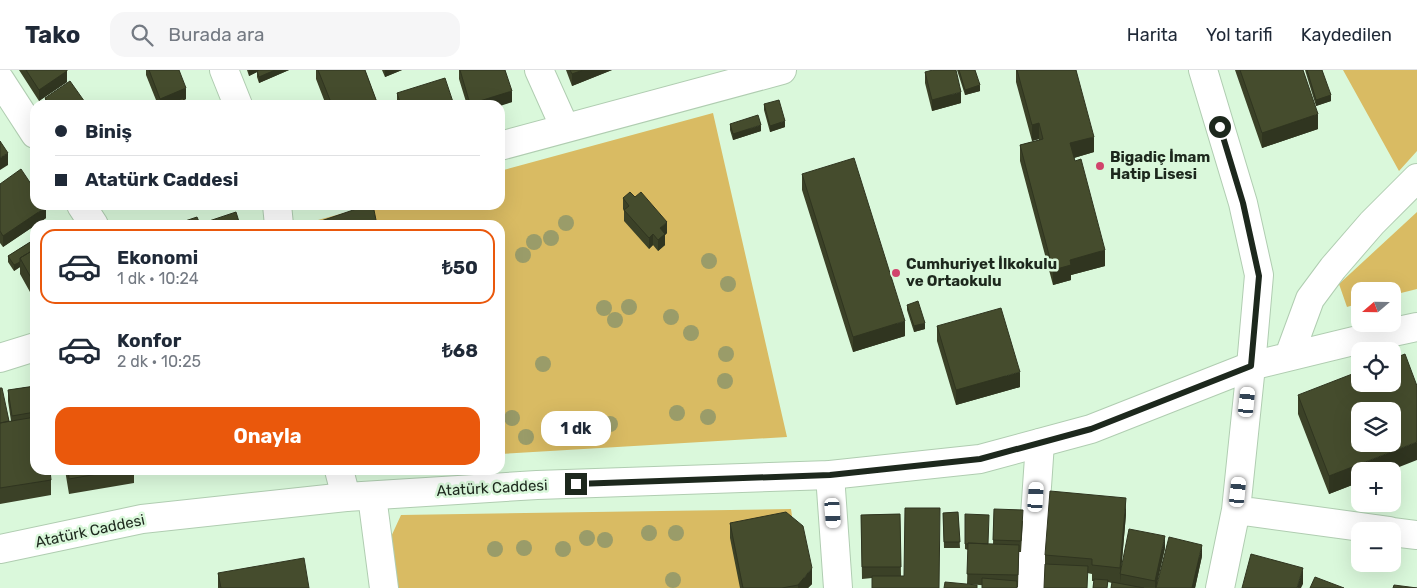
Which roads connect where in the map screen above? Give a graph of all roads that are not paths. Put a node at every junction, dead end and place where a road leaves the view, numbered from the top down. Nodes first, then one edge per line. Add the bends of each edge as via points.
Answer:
1 (224, 70) edge
2 (540, 70) edge
3 (782, 70) edge
4 (1203, 70) edge
5 (0, 80) edge
6 (236, 100) edge
7 (30, 126) edge
8 (565, 128) junction
9 (505, 145) edge
10 (1417, 178) edge
11 (1417, 327) edge
12 (30, 349) edge
13 (1288, 356) junction
14 (0, 358) edge
15 (1251, 366) junction
16 (1040, 443) junction
17 (343, 475) edge
18 (830, 475) junction
19 (359, 496) junction
20 (1236, 510) junction
21 (1351, 526) edge
22 (1401, 533) edge
23 (1417, 535) edge
24 (0, 550) edge
25 (384, 588) edge
26 (838, 588) edge
27 (1030, 588) edge
28 (1220, 588) edge

1 - 6 street
2 - 8 street
3 - 8 street
4 - 15 street via 1243,203 1259,276
5 - 7 street
8 - 9 street
10 - 13 street via 1339,260 1310,299
11 - 13 street, Atatürk Caddesi
12 - 14 street
13 - 15 street, Atatürk Caddesi
15 - 16 street, Atatürk Caddesi via 1091,429
15 - 20 street
16 - 18 street, Atatürk Caddesi via 980,459
16 - 27 street
17 - 19 street
18 - 19 street, Atatürk Caddesi via 537,485
18 - 26 street
19 - 24 street, Atatürk Caddesi via 142,519
19 - 25 street
20 - 21 street
20 - 28 street
22 - 23 street

